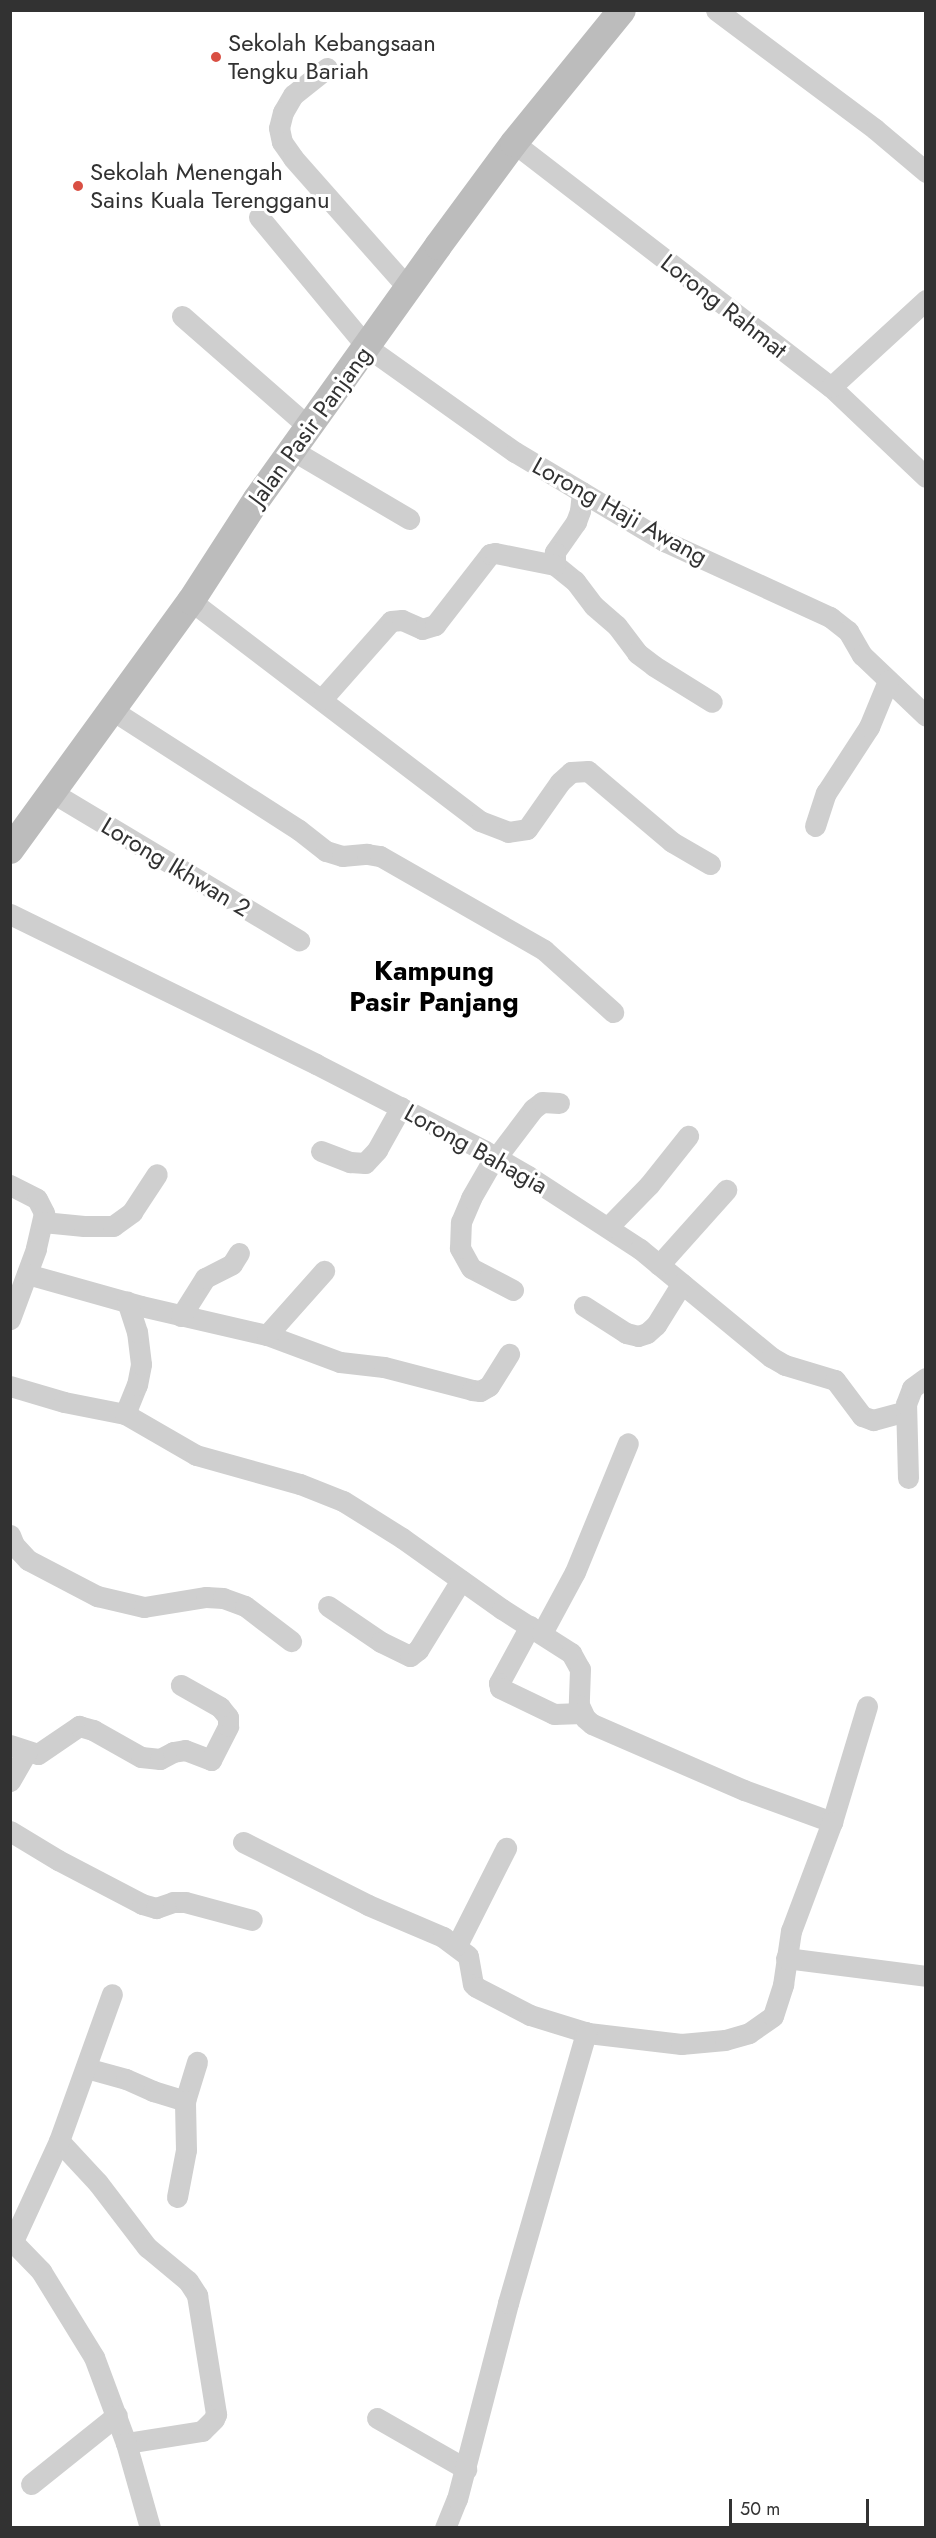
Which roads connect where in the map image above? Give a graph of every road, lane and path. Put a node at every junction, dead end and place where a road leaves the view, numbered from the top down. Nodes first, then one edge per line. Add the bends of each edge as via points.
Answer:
1 (622, 10) edge
2 (716, 10) edge
3 (327, 68) dead end
4 (514, 143) junction
5 (926, 172) edge
6 (259, 217) dead end
7 (408, 288) junction
8 (926, 300) edge
9 (182, 316) dead end
10 (367, 347) junction
11 (831, 387) junction
12 (309, 427) junction
13 (292, 450) junction
14 (926, 477) edge
15 (582, 492) junction
16 (409, 519) dead end
17 (555, 565) junction
18 (191, 601) junction
19 (888, 681) junction
20 (322, 699) junction
21 (712, 702) dead end
22 (112, 710) junction
23 (926, 716) edge
24 (53, 793) junction
25 (815, 826) dead end
26 (10, 850) edge
27 (710, 864) dead end
28 (10, 914) edge
29 (299, 940) dead end
30 (613, 1012) dead end
31 (560, 1103) dead end
32 (401, 1107) junction
33 (688, 1136) dead end
34 (321, 1151) dead end
35 (496, 1158) junction
36 (158, 1174) dead end
37 (10, 1185) edge
38 (726, 1190) dead end
39 (43, 1222) junction
40 (608, 1227) junction
41 (239, 1253) dead end
42 (659, 1265) junction
43 (324, 1271) dead end
44 (27, 1274) junction
45 (682, 1283) junction
46 (513, 1290) dead end
47 (127, 1302) junction
48 (584, 1306) dead end
49 (181, 1316) junction
50 (10, 1319) edge
51 (267, 1335) junction
52 (509, 1354) dead end
53 (926, 1378) edge
54 (10, 1386) edge
55 (906, 1411) junction
56 (125, 1414) junction
57 (628, 1443) dead end
58 (908, 1478) dead end
59 (10, 1535) edge
60 (461, 1580) junction
61 (328, 1606) dead end
62 (536, 1630) junction
63 (291, 1641) dead end
64 (181, 1684) dead end
65 (867, 1706) dead end
66 (582, 1713) junction
67 (19, 1748) edge
68 (10, 1781) edge
69 (832, 1822) junction
70 (10, 1831) edge
71 (243, 1842) dead end
72 (506, 1848) dead end
73 (252, 1920) dead end
74 (457, 1946) junction
75 (786, 1958) junction
76 (926, 1976) edge
77 (111, 1994) dead end
78 (586, 2032) junction
79 (197, 2061) dead end
80 (86, 2068) junction
81 (185, 2101) junction
82 (59, 2141) junction
83 (177, 2197) dead end
84 (12, 2240) edge
85 (117, 2415) junction
86 (377, 2418) dead end
87 (126, 2443) junction
88 (466, 2469) junction
89 (31, 2484) dead end
90 (150, 2528) edge
91 (445, 2528) edge

1 - 4 main road, Jalan Pasir Panjang
2 - 5 street
3 - 7 street via 293,95 279,128 282,142
4 - 7 main road, Jalan Pasir Panjang
4 - 11 street, Lorong Rahmat
6 - 10 street, Lorong Haji Awang
7 - 10 main road, Jalan Pasir Panjang
8 - 11 street
9 - 12 street
10 - 12 main road, Jalan Pasir Panjang
10 - 15 street, Lorong Haji Awang via 515,452
11 - 14 street, Lorong Rahmat
12 - 13 main road, Jalan Pasir Panjang
13 - 16 street
13 - 18 main road, Jalan Pasir Panjang
15 - 17 street via 576,522 555,552
15 - 19 street, Lorong Haji Awang via 664,541 830,617 848,631 862,655
17 - 20 street via 490,554 435,625 422,629 402,620 391,621
17 - 21 street via 575,581 637,652
18 - 20 street
18 - 22 main road, Jalan Pasir Panjang
19 - 23 street, Lorong Haji Awang
19 - 25 street via 868,727 826,793
20 - 27 street via 480,821 508,832 526,829 570,772 588,771 672,842
22 - 24 main road, Jalan Pasir Panjang
22 - 30 street via 326,851 342,856 380,856 544,950
24 - 26 main road, Jalan Pasir Panjang
24 - 29 street, Lorong Ikhwan 2
28 - 32 street, Lorong Bahagia
31 - 35 street via 539,1104
32 - 34 street via 377,1150 365,1163
32 - 35 street, Lorong Bahagia
33 - 40 street via 649,1185
35 - 40 street, Lorong Bahagia
35 - 46 street via 466,1208 459,1234 460,1248 471,1268
36 - 39 street via 132,1212 114,1226
37 - 39 street via 37,1199 42,1206
38 - 42 street
39 - 44 street
40 - 42 street, Lorong Bahagia
41 - 49 street via 232,1264 205,1278
42 - 45 street, Lorong Bahagia
43 - 51 street
44 - 47 street
44 - 50 street
45 - 48 street via 656,1325 638,1336 626,1333
45 - 55 street, Lorong Bahagia via 771,1357 835,1380 862,1416 873,1420
47 - 49 street
47 - 56 street via 137,1332 141,1364
49 - 51 street
51 - 52 street via 340,1362 384,1367 480,1391 489,1386
53 - 55 street via 912,1388
54 - 56 street
55 - 58 street
56 - 60 street via 196,1455 300,1484 343,1501
57 - 62 street via 574,1572
59 - 63 street via 28,1560 113,1602 144,1608 206,1597 223,1598 246,1606
60 - 61 street via 418,1650 410,1656 381,1642
60 - 62 street
62 - 66 street via 563,1646 577,1660
62 - 66 street via 500,1688 554,1714
64 - 67 street via 220,1707 228,1717 228,1726 212,1760 185,1750 160,1759 141,1757 79,1726 38,1754
65 - 69 street
66 - 69 street via 592,1724 659,1755
67 - 68 street
69 - 75 street via 793,1925
70 - 73 street via 142,1904 156,1908 185,1902
71 - 74 street
72 - 74 street
74 - 78 street via 468,1956 476,1987 531,2015
75 - 76 street
75 - 78 street via 777,2008 768,2021 749,2033 725,2040 681,2044
77 - 80 street
78 - 88 street via 508,2304
79 - 81 street
80 - 81 street
80 - 82 street
81 - 83 street via 186,2150
82 - 84 street
82 - 87 street via 98,2183 147,2247 188,2281 197,2295 214,2419 202,2431
84 - 85 street via 41,2271 71,2317 94,2357
85 - 87 street
85 - 89 street
86 - 88 street
87 - 90 street
88 - 91 street

